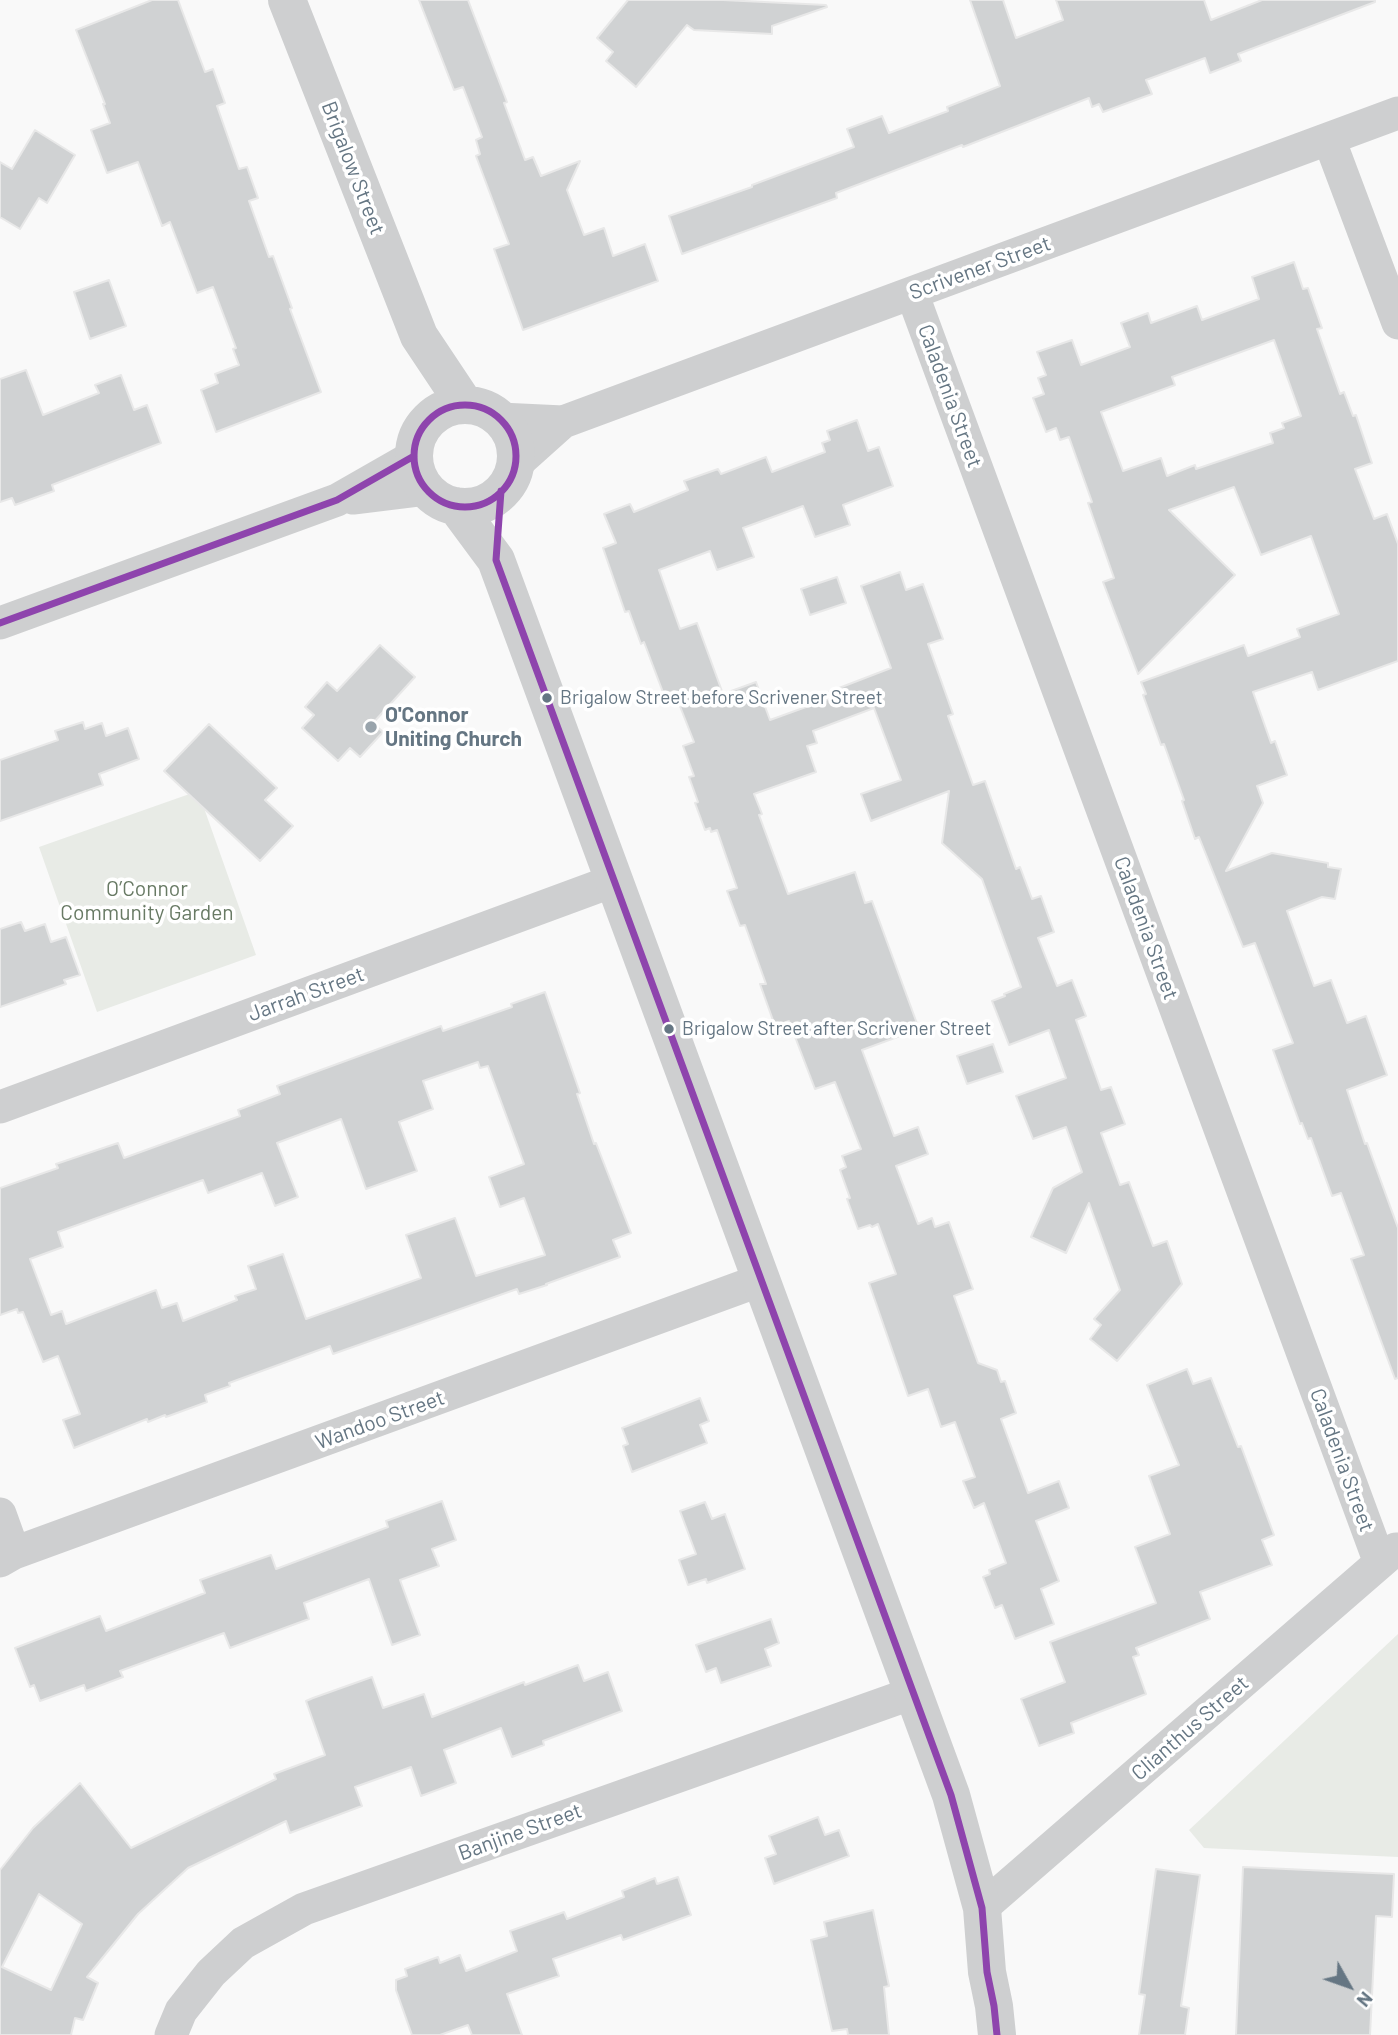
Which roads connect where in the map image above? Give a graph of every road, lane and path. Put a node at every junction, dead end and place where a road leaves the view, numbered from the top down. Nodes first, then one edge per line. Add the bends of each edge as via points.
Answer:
1 (288, 0) edge
2 (1398, 113) edge
3 (1329, 139) junction
4 (912, 293) junction
5 (1398, 323) edge
6 (448, 411) junction
7 (500, 419) junction
8 (563, 422) junction
9 (508, 478) junction
10 (432, 484) junction
11 (496, 560) junction
12 (0, 623) edge
13 (613, 881) junction
14 (0, 1107) edge
15 (761, 1280) junction
16 (0, 1514) edge
17 (1389, 1556) edge
18 (7, 1557) edge
19 (913, 1693) junction
20 (982, 1908) junction
21 (171, 2035) edge
22 (997, 2035) edge

1 - 6 street, Brigalow Street
2 - 3 street, Scrivener Street
3 - 4 street, Scrivener Street
3 - 5 street
4 - 8 street, Scrivener Street
4 - 17 street, Caladenia Street
6 - 7 street via 488,410
6 - 10 street via 419,436
7 - 8 street, Scrivener Street
7 - 9 street via 513,440
8 - 9 street, Scrivener Street
9 - 10 street via 488,501 473,506
9 - 11 street
10 - 11 street
10 - 12 street via 337,500
11 - 13 street
13 - 14 street, Jarrah Street
13 - 15 street
15 - 18 street, Wandoo Street
15 - 19 street
16 - 18 street
17 - 20 street, Clianthus Street
19 - 20 street via 951,1795
19 - 21 street, Banjine Street via 304,1909 243,1943 211,1973 181,2011
20 - 22 street

